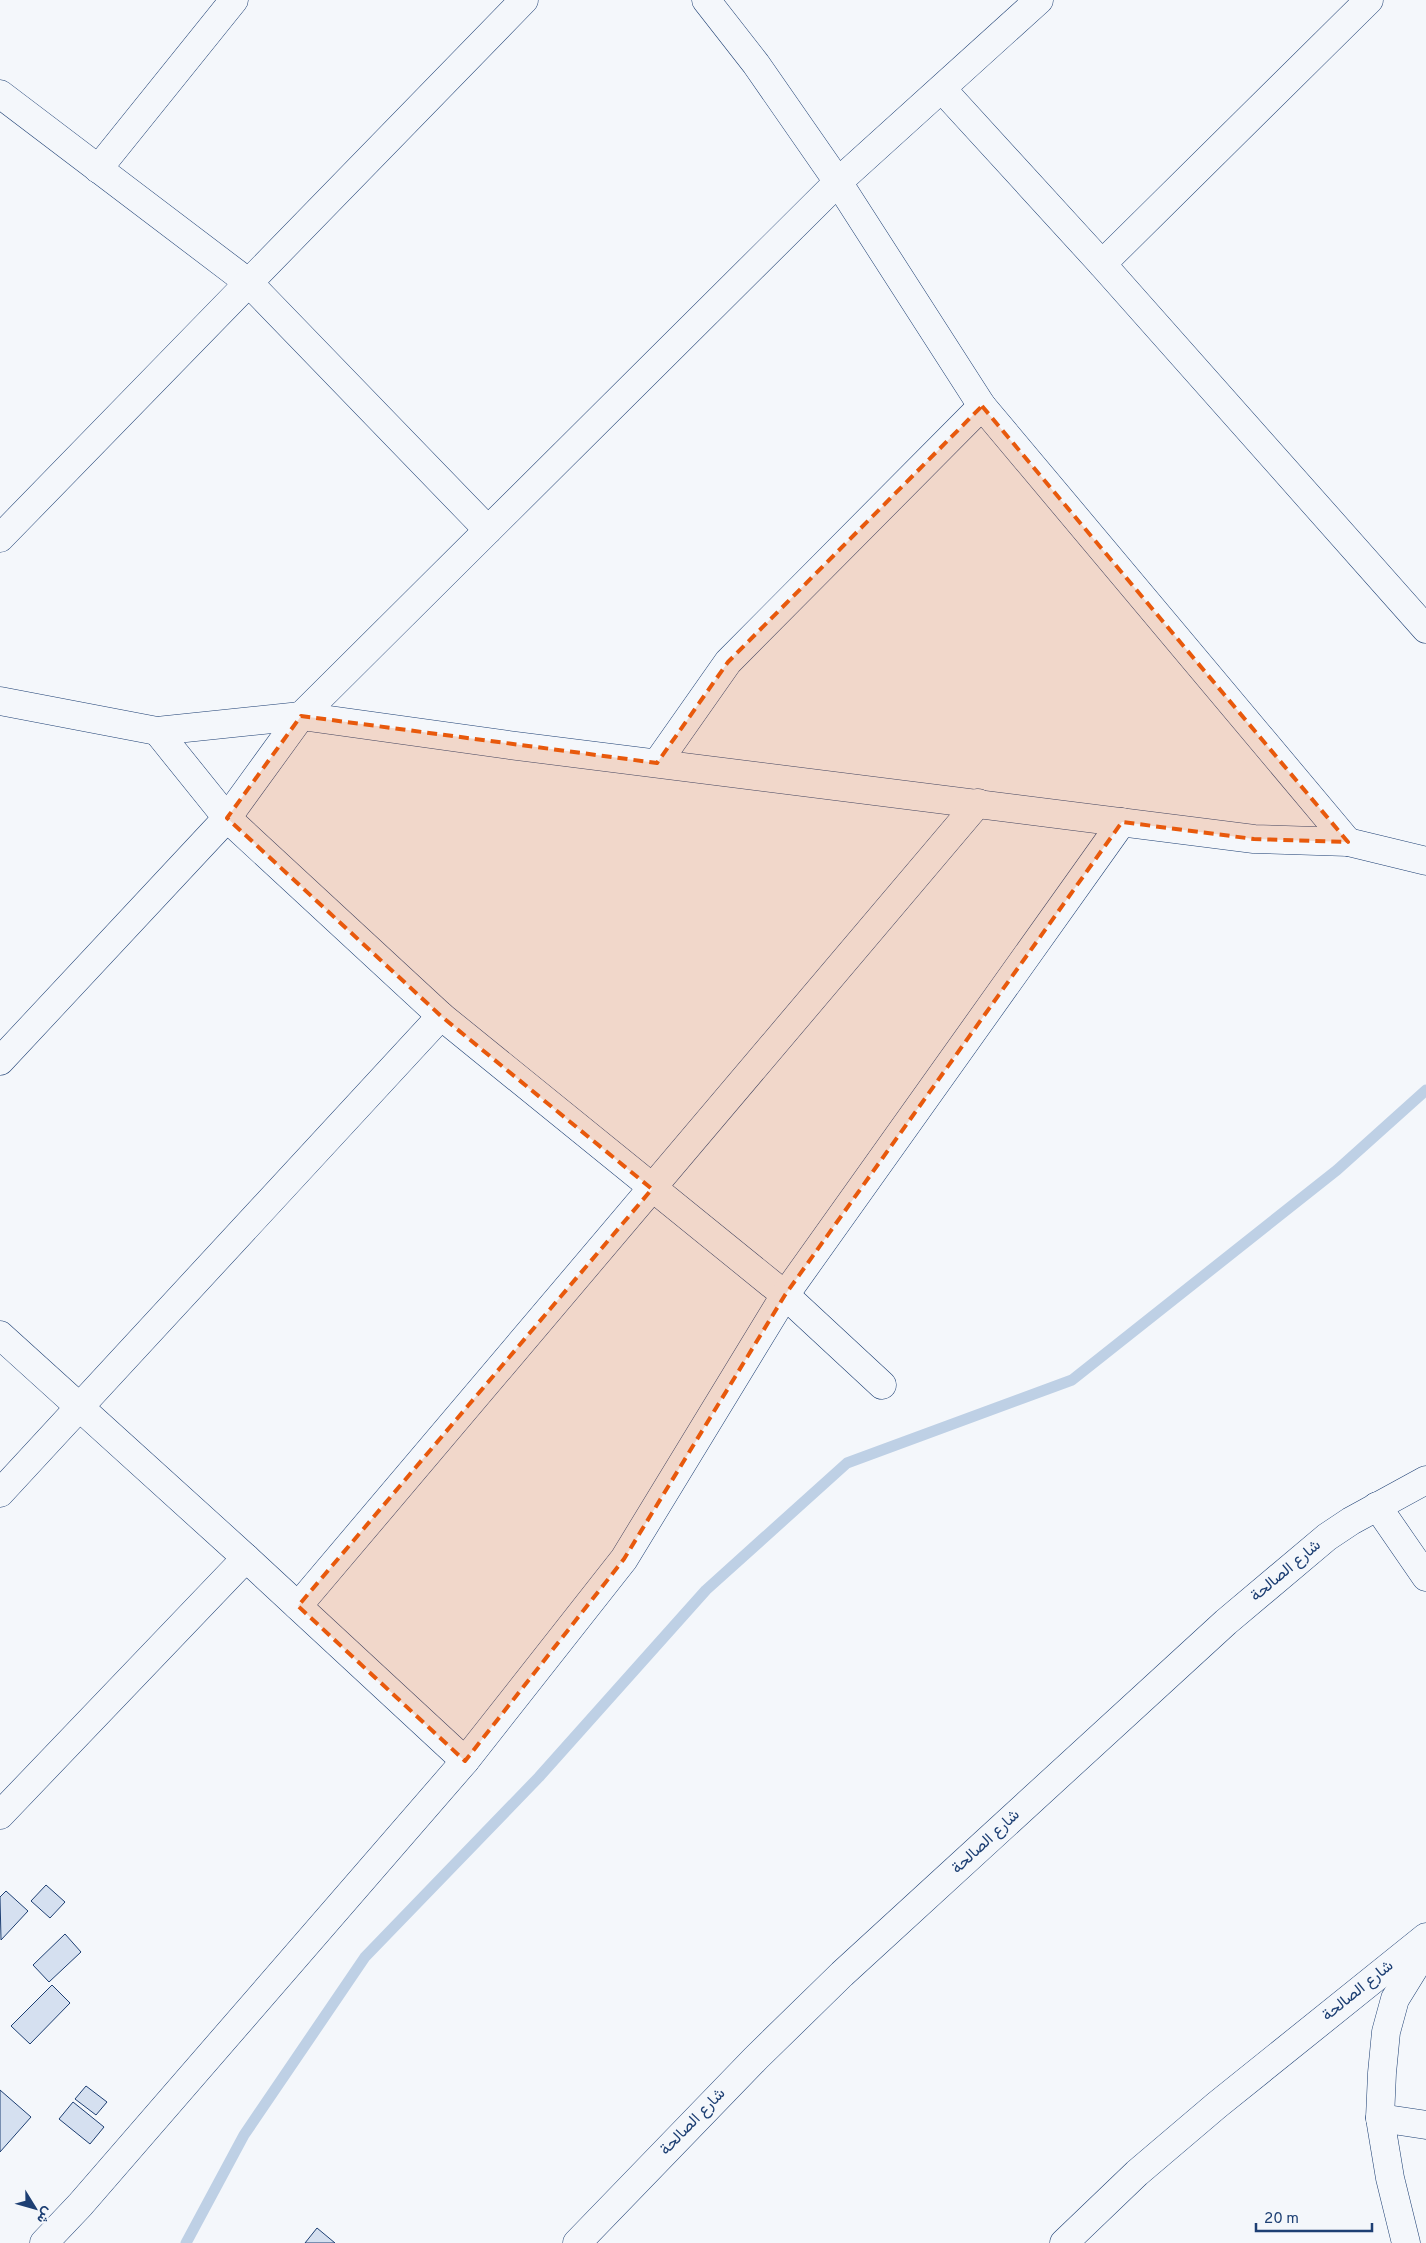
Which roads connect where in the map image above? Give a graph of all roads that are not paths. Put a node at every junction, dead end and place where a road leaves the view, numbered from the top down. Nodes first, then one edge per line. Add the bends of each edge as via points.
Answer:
1 (234, 0) edge
2 (524, 0) edge
3 (706, 0) edge
4 (1039, 0) edge
5 (1369, 0) edge
6 (942, 88) junction
7 (0, 94) edge
8 (98, 169) junction
9 (838, 182) junction
10 (1102, 264) junction
11 (249, 283) junction
12 (982, 406) junction
13 (488, 530) junction
14 (0, 538) edge
15 (1426, 629) edge
16 (0, 701) edge
17 (301, 716) junction
18 (157, 730) junction
19 (657, 763) junction
20 (978, 803) junction
21 (227, 818) junction
22 (1122, 822) junction
23 (1348, 842) junction
24 (1426, 861) edge
25 (441, 1016) junction
26 (0, 1061) edge
27 (652, 1189) junction
28 (785, 1295) junction
29 (0, 1334) edge
30 (882, 1385) dead end
31 (80, 1407) junction
32 (1426, 1480) edge
33 (0, 1494) edge
34 (1377, 1506) junction
35 (246, 1558) junction
36 (1426, 1576) edge
37 (298, 1606) junction
38 (464, 1761) junction
39 (0, 1815) edge
40 (1426, 1937) edge
41 (1426, 1949) edge
42 (1380, 2118) junction
43 (1426, 2125) edge
44 (44, 2243) edge
45 (577, 2243) edge
46 (1064, 2243) edge
47 (1406, 2243) edge

1 - 8 street
2 - 11 street
3 - 9 street via 756,64
4 - 6 street
5 - 10 street
6 - 9 street
6 - 10 street
7 - 8 street
8 - 11 street
9 - 12 street
9 - 13 street
10 - 15 street
11 - 13 street
11 - 14 street
12 - 19 street via 728,662
12 - 23 street
13 - 17 street
16 - 18 street
17 - 18 street
17 - 19 street
17 - 21 street
18 - 21 street
19 - 20 street
20 - 22 street
20 - 27 street
21 - 25 street
21 - 26 street
22 - 23 street via 1254,839
22 - 28 street
23 - 24 street
25 - 27 street
25 - 31 street
27 - 28 street
27 - 37 street
28 - 30 street
28 - 38 street via 624,1559
29 - 31 street
31 - 33 street
31 - 35 street
32 - 34 street, شارع الصالحة
34 - 36 street
34 - 45 street, شارع الصالحة via 1327,1537 1226,1622 842,1974
35 - 37 street
35 - 39 street
37 - 38 street
38 - 44 street via 80,2206
40 - 46 street, شارع الصالحة via 1217,2105 1137,2173
41 - 42 street via 1395,1999 1386,2032
42 - 43 street
42 - 47 street

